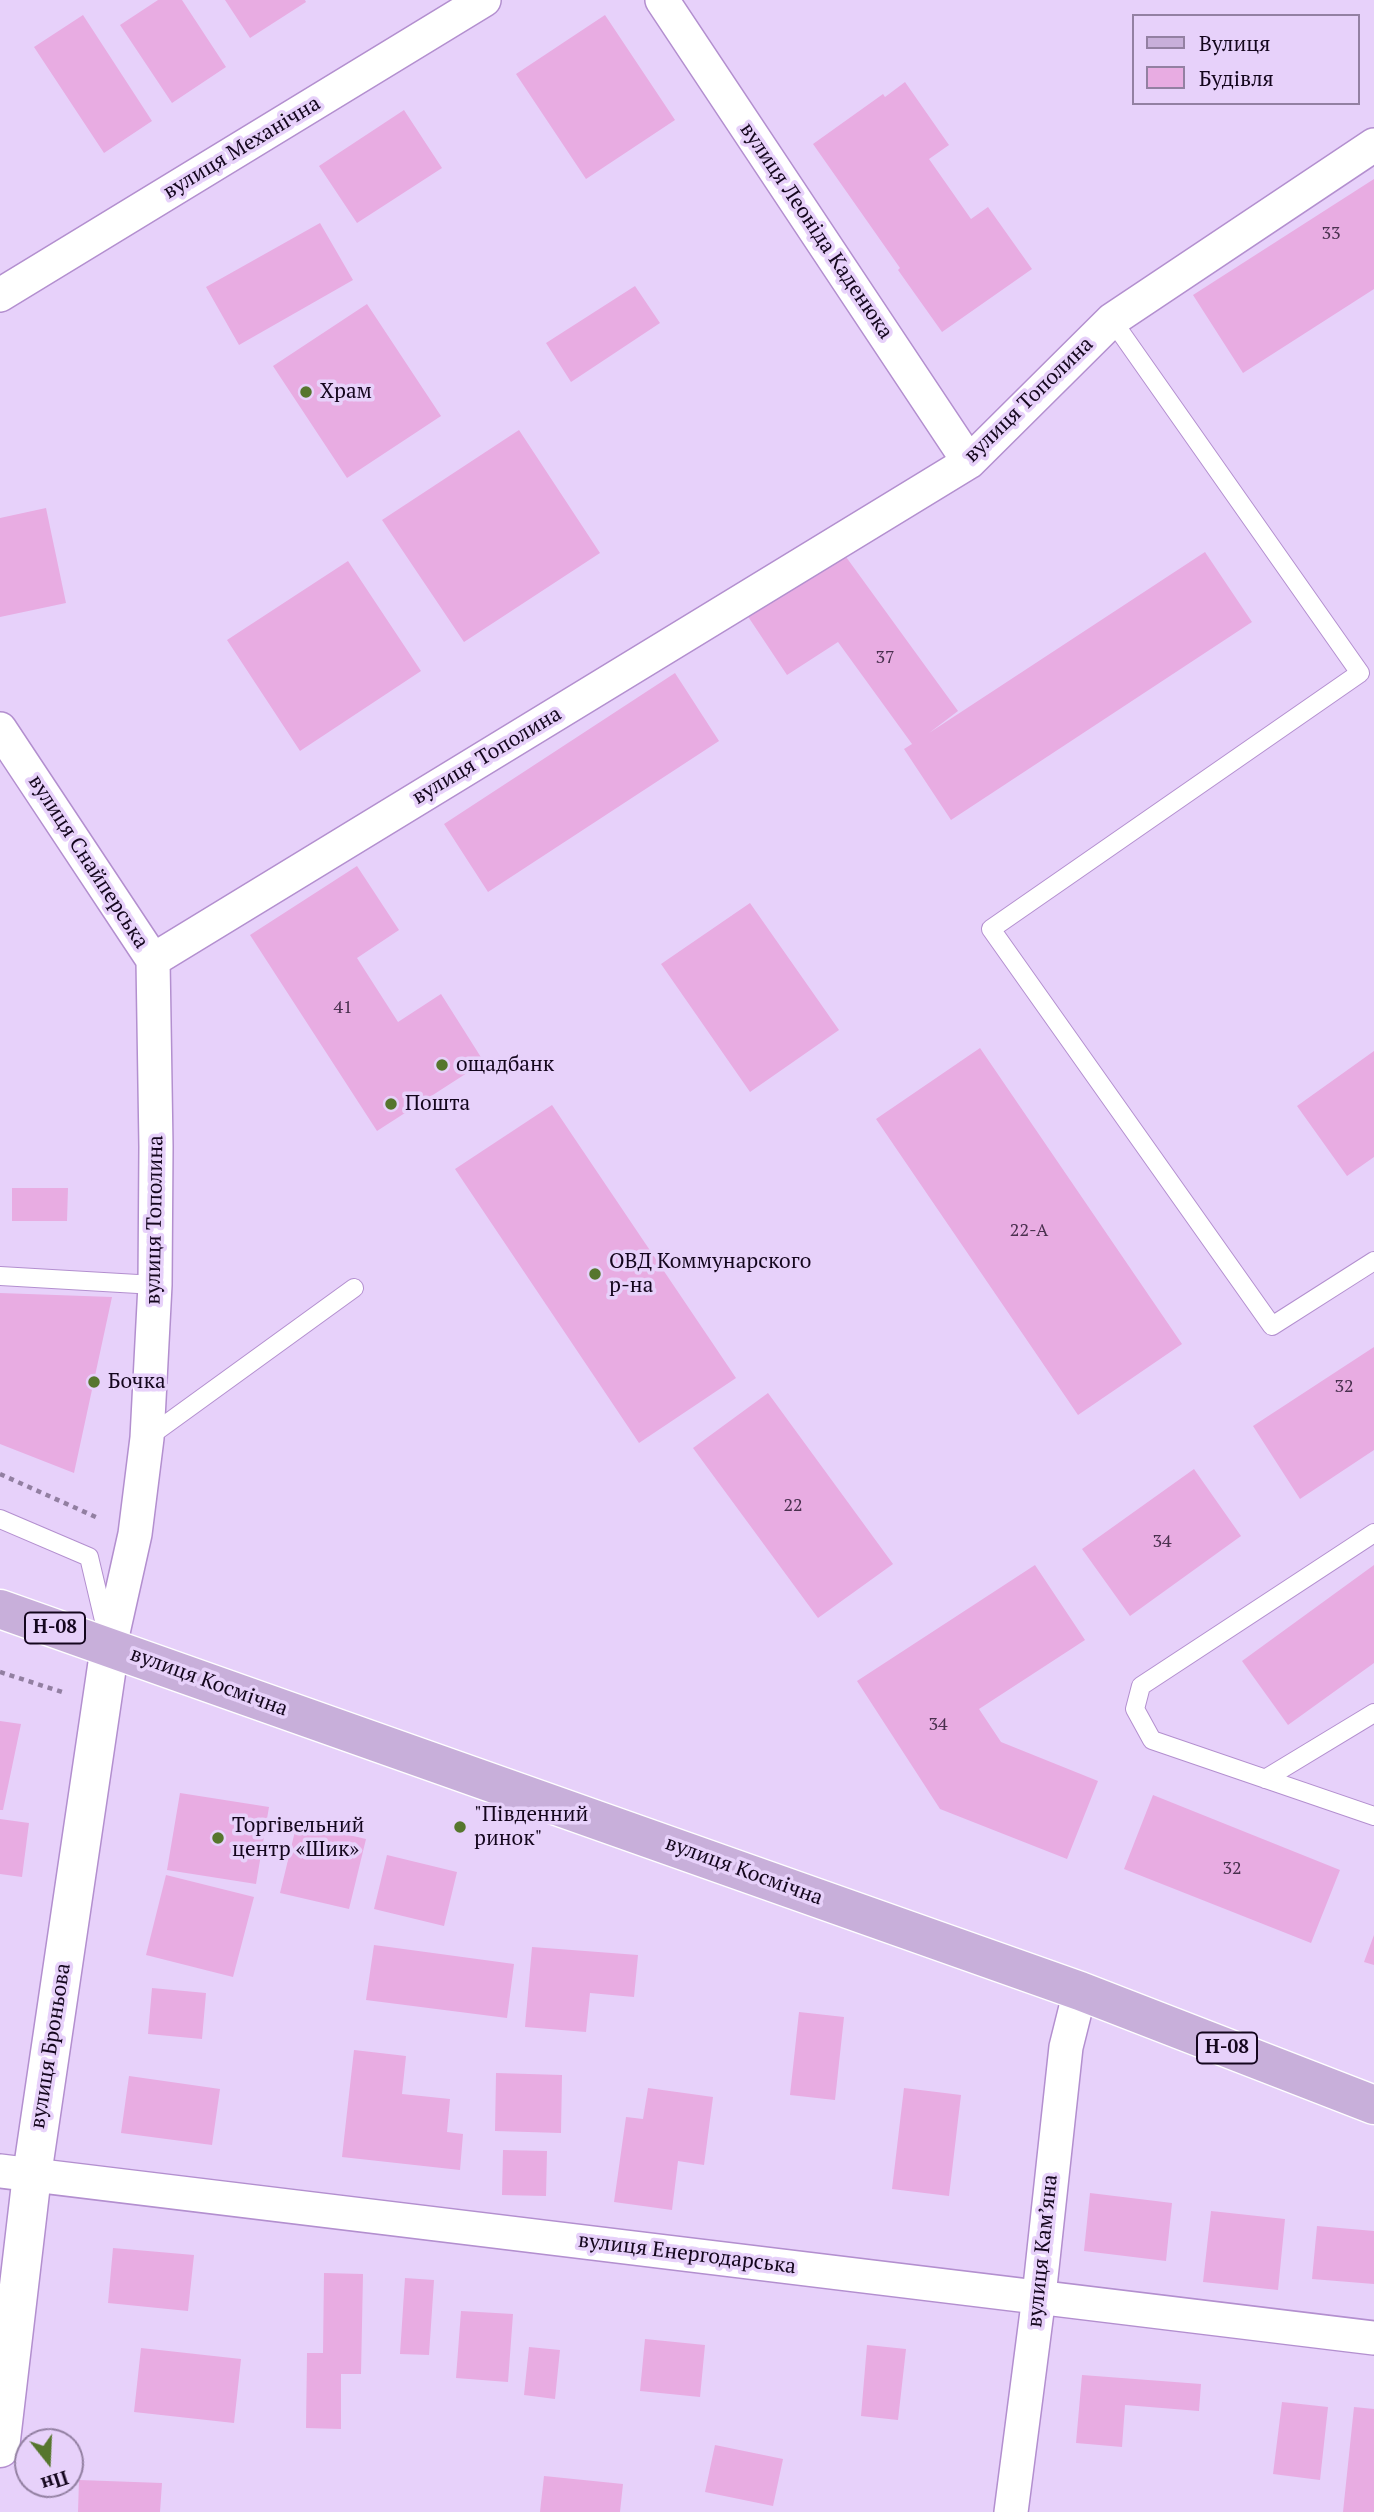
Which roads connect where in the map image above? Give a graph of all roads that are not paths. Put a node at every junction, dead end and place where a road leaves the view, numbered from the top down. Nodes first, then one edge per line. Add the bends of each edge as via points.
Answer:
1 (484, 0) edge
2 (662, 0) edge
3 (1374, 145) edge
4 (0, 295) edge
5 (1112, 320) junction
6 (970, 462) junction
7 (0, 729) edge
8 (153, 960) junction
9 (1374, 1261) edge
10 (0, 1276) edge
11 (155, 1285) junction
12 (354, 1288) dead end
13 (147, 1438) junction
14 (0, 1519) edge
15 (1374, 1533) edge
16 (0, 1609) edge
17 (110, 1646) junction
18 (1374, 1713) edge
19 (1265, 1779) junction
20 (1374, 1816) edge
21 (1080, 1991) junction
22 (1374, 2105) edge
23 (16, 2173) edge
24 (1039, 2297) junction
25 (1374, 2338) edge
26 (0, 2448) edge
27 (1011, 2512) edge

1 - 4 street, вулиця Механічна
2 - 6 street, вулиця Леоніда Каденюка
3 - 5 street, вулиця Тополина
5 - 6 street, вулиця Тополина
5 - 9 lane via 1360,673 991,929 1272,1326
6 - 8 street, вулиця Тополина
7 - 8 street, вулиця Снайперська
8 - 11 street, вулиця Тополина
10 - 11 lane
11 - 13 street, вулиця Тополина
12 - 13 lane
13 - 17 street, вулиця Тополина via 135,1534
14 - 17 lane, вулиця Космічна via 89,1557
15 - 19 lane via 1142,1686 1135,1709 1152,1740
16 - 17 main road, вулиця Космічна / Н-08
17 - 21 main road, вулиця Космічна / Н-08
17 - 23 street, вулиця Броньова via 103,1706
18 - 19 lane
19 - 20 lane
21 - 22 main road, вулиця Космічна / Н-08
21 - 24 street, вулиця Кам’яна via 1066,2047
23 - 24 street, вулиця Енергодарська
23 - 26 street, вулиця Броньова
24 - 25 street, вулиця Енергодарська
24 - 27 street, вулиця Кам’яна

